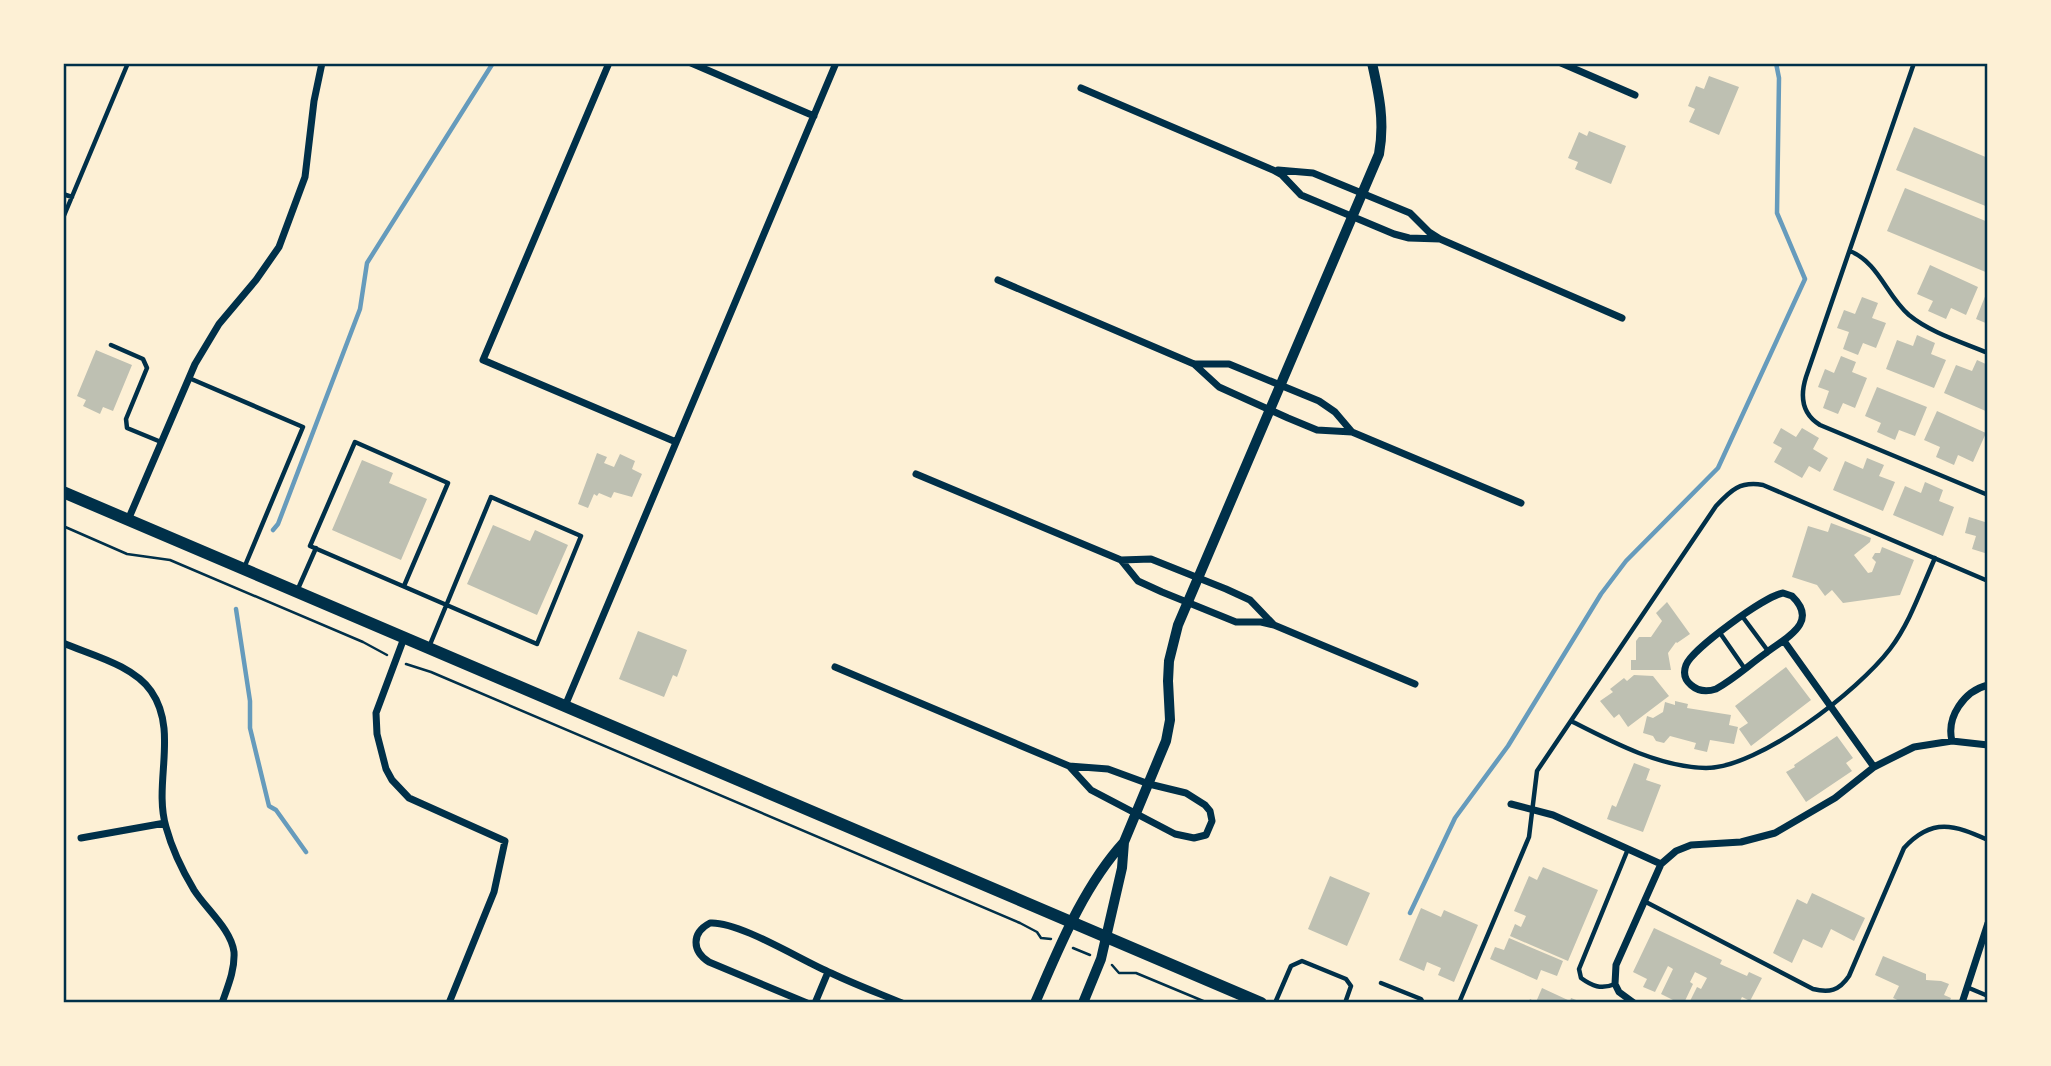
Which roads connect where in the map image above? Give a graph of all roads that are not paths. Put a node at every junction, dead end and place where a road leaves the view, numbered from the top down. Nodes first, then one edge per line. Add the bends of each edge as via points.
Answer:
1 (128, 63) edge
2 (322, 63) edge
3 (608, 63) edge
4 (691, 63) edge
5 (836, 63) edge
6 (1372, 63) edge
7 (1561, 63) edge
8 (1914, 63) edge
9 (1081, 88) dead end
10 (1635, 95) dead end
11 (814, 116) junction
12 (1273, 170) junction
13 (1363, 192) junction
14 (63, 194) edge
15 (72, 197) junction
16 (1353, 217) junction
17 (63, 218) edge
18 (1440, 239) junction
19 (1850, 251) junction
20 (998, 280) dead end
21 (1622, 318) dead end
22 (111, 345) dead end
23 (1988, 353) edge
24 (1194, 364) junction
25 (188, 378) junction
26 (1281, 386) junction
27 (1271, 410) junction
28 (1352, 432) junction
29 (161, 442) junction
30 (676, 442) junction
31 (916, 474) dead end
32 (63, 492) edge
33 (1988, 495) edge
34 (1521, 503) dead end
35 (128, 520) junction
36 (316, 548) junction
37 (1935, 558) junction
38 (1121, 560) junction
39 (243, 569) junction
40 (1199, 578) junction
41 (1988, 581) edge
42 (404, 586) junction
43 (297, 592) junction
44 (1189, 603) junction
45 (446, 605) junction
46 (1742, 616) junction
47 (1274, 625) junction
48 (1720, 633) junction
49 (404, 638) junction
50 (1784, 641) junction
51 (63, 643) edge
52 (428, 648) junction
53 (1768, 651) junction
54 (835, 667) dead end
55 (1745, 669) junction
56 (1415, 684) dead end
57 (1988, 685) edge
58 (1831, 705) junction
59 (565, 706) junction
60 (1571, 721) junction
61 (1952, 741) junction
62 (1988, 745) edge
63 (1069, 766) junction
64 (1874, 767) junction
65 (1149, 784) junction
66 (1511, 804) dead end
67 (1533, 809) junction
68 (1136, 814) junction
69 (165, 823) junction
70 (81, 838) dead end
71 (1988, 839) edge
72 (1124, 842) junction
73 (1628, 849) junction
74 (1661, 864) junction
75 (1644, 901) junction
76 (1072, 923) junction
77 (1988, 923) edge
78 (1107, 937) junction
79 (828, 972) junction
80 (1381, 983) dead end
81 (1615, 984) junction
82 (1969, 988) junction
83 (1988, 996) edge
84 (222, 1003) edge
85 (449, 1003) edge
86 (807, 1003) edge
87 (815, 1003) edge
88 (902, 1003) edge
89 (1035, 1003) edge
90 (1083, 1003) edge
91 (1261, 1003) edge
92 (1275, 1003) edge
93 (1345, 1003) edge
94 (1423, 1003) edge
95 (1459, 1003) edge
96 (1634, 1003) edge
97 (1962, 1003) edge

1 - 15 lane
2 - 25 street via 305,177 283,236 256,280 219,324
3 - 30 street via 482,360
4 - 11 street
5 - 11 street
6 - 13 street via 1382,127 1379,153
7 - 10 street
8 - 19 lane
9 - 12 street
11 - 30 street
12 - 13 street via 1313,173
12 - 16 street via 1301,195
13 - 16 street
13 - 18 street via 1410,213
14 - 15 lane
15 - 17 lane
16 - 18 street via 1402,237
16 - 26 street
18 - 21 street
19 - 23 lane via 1868,262 1916,320
19 - 33 lane via 1803,386 1808,415 1821,425
20 - 24 street
22 - 29 lane via 143,359 147,368 126,419 127,428
24 - 26 street via 1229,365
24 - 27 street via 1219,387
25 - 29 street
25 - 39 lane via 303,427
26 - 27 street
26 - 28 street via 1328,407
27 - 28 street via 1317,430
27 - 40 street
28 - 34 street
29 - 35 street
30 - 59 street
31 - 38 street
32 - 35 main road
35 - 39 main road
36 - 42 lane
36 - 42 lane via 310,546 355,442 448,483
36 - 43 lane
37 - 41 lane
37 - 58 lane via 1890,649 1862,681
37 - 60 lane via 1763,485 1738,486 1716,506
38 - 40 street via 1151,559
38 - 44 street via 1138,581
39 - 43 main road
40 - 44 street
40 - 47 street via 1250,600
42 - 45 lane
43 - 49 main road
44 - 47 street via 1236,622
44 - 65 street via 1169,661 1170,720
45 - 45 lane via 491,497 581,536 537,644
45 - 52 lane
46 - 48 street
46 - 50 street via 1776,594 1792,596 1802,618
46 - 53 lane
47 - 56 street
48 - 55 lane
48 - 55 street via 1690,657 1685,678 1694,688 1707,692
49 - 52 main road
49 - 85 street via 376,713 377,734 391,780 409,798 505,841 494,892
50 - 53 street
50 - 58 street
51 - 69 street via 116,666 144,684 158,704 164,730
52 - 59 main road
53 - 55 street
54 - 63 street
57 - 61 street via 1977,688 1959,706 1950,732
58 - 60 lane via 1752,757 1724,766 1661,761
58 - 64 street
59 - 76 main road
60 - 67 lane via 1536,771
61 - 62 street
61 - 64 street via 1914,747
63 - 65 street via 1097,766
63 - 68 street via 1091,790
64 - 74 street via 1835,798 1775,833 1741,842 1691,845
65 - 68 street
65 - 68 street via 1186,793 1205,805 1210,811 1210,828 1206,835 1184,837
66 - 67 street
67 - 73 street
67 - 95 lane via 1529,837
68 - 72 street
69 - 70 street
69 - 84 street via 181,866 234,950 233,972
71 - 75 lane via 1955,826 1931,828 1912,839 1904,848 1849,976 1830,992 1813,989
72 - 76 street via 1107,861
72 - 78 street
73 - 74 street
73 - 81 lane via 1579,969 1581,978 1591,985
74 - 75 street
75 - 81 street via 1616,965
76 - 78 main road
76 - 89 street
77 - 82 street
78 - 90 street
78 - 91 main road
79 - 86 street via 718,923 703,927 698,934 696,948 709,962
79 - 87 street
79 - 88 street
80 - 94 lane
81 - 96 street
82 - 83 lane
82 - 97 street
92 - 93 lane via 1291,966 1302,961 1346,979 1351,986

